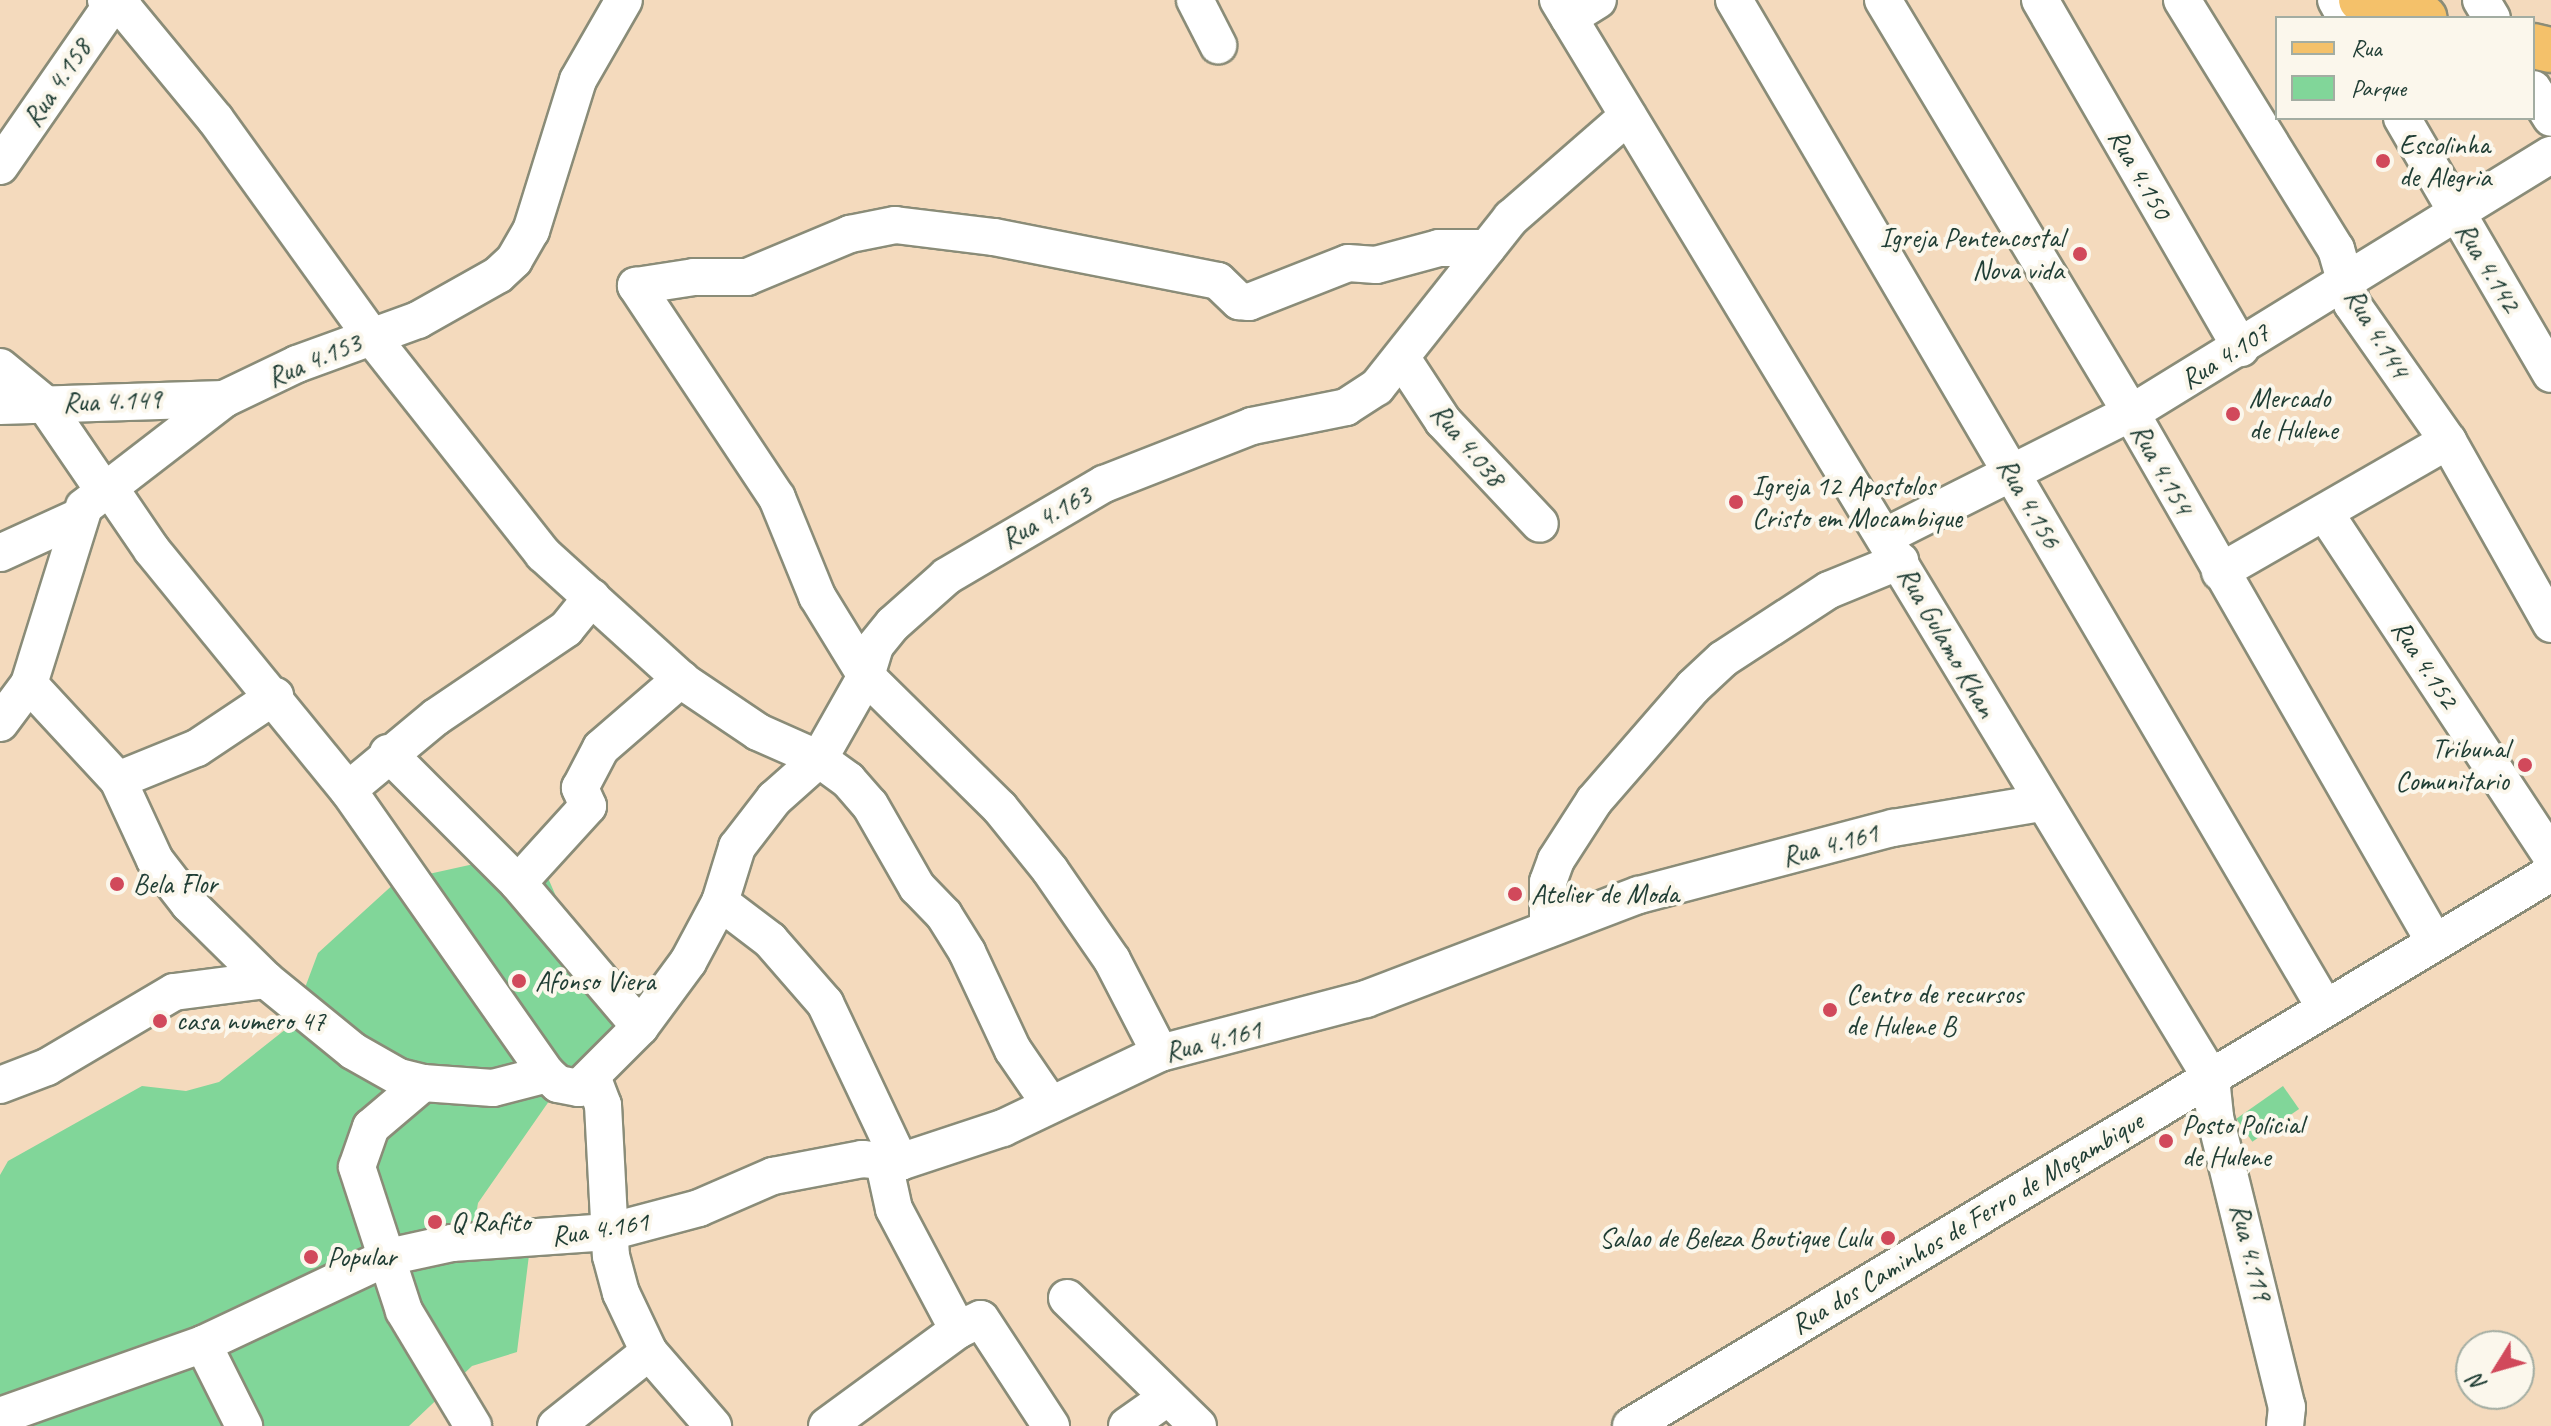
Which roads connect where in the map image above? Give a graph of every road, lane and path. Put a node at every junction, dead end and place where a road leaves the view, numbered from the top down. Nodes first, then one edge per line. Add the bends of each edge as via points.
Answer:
1 (624, 0) edge
2 (1195, 0) edge
3 (1734, 0) edge
4 (1883, 0) edge
5 (2040, 0) edge
6 (2182, 0) edge
7 (2361, 0) edge
8 (112, 1) edge
9 (1575, 6) edge
10 (2418, 16) edge
11 (1218, 45) dead end
12 (2535, 92) edge
13 (1628, 116) junction
14 (2551, 118) edge
15 (2403, 120) edge
16 (2551, 155) edge
17 (0, 166) edge
18 (2455, 211) junction
19 (1487, 248) junction
20 (2344, 278) junction
21 (371, 336) junction
22 (2241, 348) junction
23 (1403, 360) junction
24 (0, 367) edge
25 (2551, 374) edge
26 (224, 399) junction
27 (44, 403) junction
28 (0, 406) edge
29 (2131, 413) junction
30 (2448, 441) junction
31 (2009, 470) junction
32 (106, 489) junction
33 (2325, 513) junction
34 (79, 517) junction
35 (1540, 524) dead end
36 (1893, 549) junction
37 (0, 553) edge
38 (2220, 572) junction
39 (592, 597) junction
40 (2551, 624) edge
41 (866, 676) junction
42 (681, 679) junction
43 (29, 684) junction
44 (275, 696) junction
45 (0, 723) edge
46 (388, 753) junction
47 (819, 759) junction
48 (118, 780) junction
49 (348, 790) junction
50 (2041, 803) junction
51 (2551, 856) edge
52 (2551, 873) edge
53 (518, 883) junction
54 (720, 902) junction
55 (1548, 929) junction
56 (2434, 941) junction
57 (266, 980) junction
58 (2324, 1006) junction
59 (640, 1027) junction
60 (1160, 1053) junction
61 (547, 1074) junction
62 (2211, 1078) junction
63 (593, 1079) junction
64 (423, 1083) junction
65 (0, 1085) edge
66 (1050, 1104) junction
67 (891, 1160) junction
68 (609, 1232) junction
69 (388, 1257) junction
70 (1067, 1298) dead end
71 (958, 1330) junction
72 (203, 1344) junction
73 (649, 1352) junction
74 (1168, 1397) junction
75 (0, 1416) edge
76 (244, 1426) edge
77 (473, 1426) edge
78 (556, 1426) edge
79 (713, 1426) edge
80 (827, 1426) edge
81 (1051, 1426) edge
82 (1127, 1426) edge
83 (1198, 1426) edge
84 (1631, 1426) edge
85 (2285, 1426) edge

1 - 21 street, Rua 4.153 via 578,80 531,231 514,260 450,304
2 - 11 street
3 - 31 street, Rua 4.156
4 - 29 street, Rua 4.154
5 - 22 street, Rua 4.150
6 - 20 street, Rua 4.144 via 2336,249
7 - 10 main road
8 - 17 street, Rua 4.158
8 - 21 street via 216,120 343,290
9 - 13 street, Rua Gulamo Khan
12 - 14 street
13 - 19 street, Rua 4.163 via 1511,218
13 - 36 street, Rua Gulamo Khan
15 - 18 street, Rua 4.142
16 - 18 street, Rua 4.107
18 - 20 street, Rua 4.107
18 - 25 street, Rua 4.142
19 - 23 street, Rua 4.163
19 - 41 street via 1439,248 1376,265 1348,263 1249,302 1239,301 1218,281 994,237 895,225 850,234 747,277 694,277 636,286 777,498 817,596
20 - 22 street, Rua 4.107
20 - 30 street, Rua 4.144 via 2352,304
21 - 26 street, Rua 4.153
21 - 39 street via 543,554
22 - 29 street, Rua 4.107
23 - 35 street, Rua 4.038 via 1443,421
23 - 41 street, Rua 4.163 via 1377,387 1346,407 1252,426 1104,484 1018,531 947,576 893,624 875,646
24 - 27 street
26 - 27 street, Rua 4.149
26 - 32 street, Rua 4.153
27 - 28 street, Rua 4.149
27 - 32 street
29 - 31 street, Rua 4.107
29 - 38 street, Rua 4.154
30 - 33 street
30 - 40 street, Rua 4.144
31 - 36 street, Rua 4.107
31 - 58 street, Rua 4.156
32 - 34 street, Rua 4.153
32 - 44 street
33 - 38 street
33 - 51 street, Rua 4.152
34 - 37 street
34 - 43 street, Rua 4.153
36 - 50 street, Rua Gulamo Khan
36 - 55 street, Rua 4.107 via 1723,659 1693,687 1594,801 1556,860 1548,882
38 - 56 street, Rua 4.154
39 - 42 street
39 - 46 street via 566,629
41 - 47 street, Rua 4.163
41 - 60 street via 1000,808 1050,870 1112,960
42 - 47 street via 758,732
42 - 53 street via 601,748 580,788 588,806
43 - 45 street, Rua 4.153
43 - 48 street
44 - 48 street via 197,748
44 - 49 street
46 - 49 street
46 - 53 street
47 - 54 street, Rua 4.163 via 774,799 737,847
47 - 66 street via 870,805 917,887 967,952 1013,1050
48 - 57 street via 167,877
49 - 61 street
50 - 55 street, Rua 4.161 via 1830,843 1639,895
50 - 62 street, Rua Gulamo Khan
52 - 56 street, Rua dos Caminhos de Ferro de Moçambique
53 - 59 street
54 - 59 street, Rua 4.163 via 688,962
54 - 67 street via 770,940 825,1003
55 - 60 street, Rua 4.161 via 1366,999
56 - 58 street, Rua dos Caminhos de Ferro de Moçambique
57 - 64 street via 353,1051 399,1077
57 - 65 street via 174,992 47,1067
58 - 62 street, Rua dos Caminhos de Ferro de Moçambique
59 - 63 street, Rua 4.163
60 - 66 street, Rua 4.161
61 - 63 street via 567,1088
61 - 64 street via 493,1088
62 - 84 street, Rua dos Caminhos de Ferro de Moçambique
62 - 85 street, Rua 4.119 via 2215,1117 2287,1407
63 - 68 street via 603,1105
64 - 69 street via 371,1127 360,1148 357,1167
66 - 67 street, Rua 4.161 via 1003,1128
67 - 68 street, Rua 4.161 via 773,1176 699,1208
67 - 71 street via 894,1209
68 - 69 street, Rua 4.161 via 465,1241
68 - 73 street via 621,1293
69 - 72 street, Rua 4.161
69 - 77 street via 404,1311
70 - 74 street
71 - 80 street
71 - 81 street via 976,1319 985,1322
72 - 75 street, Rua 4.161
72 - 76 street
73 - 78 street
73 - 79 street
74 - 82 street
74 - 83 street

